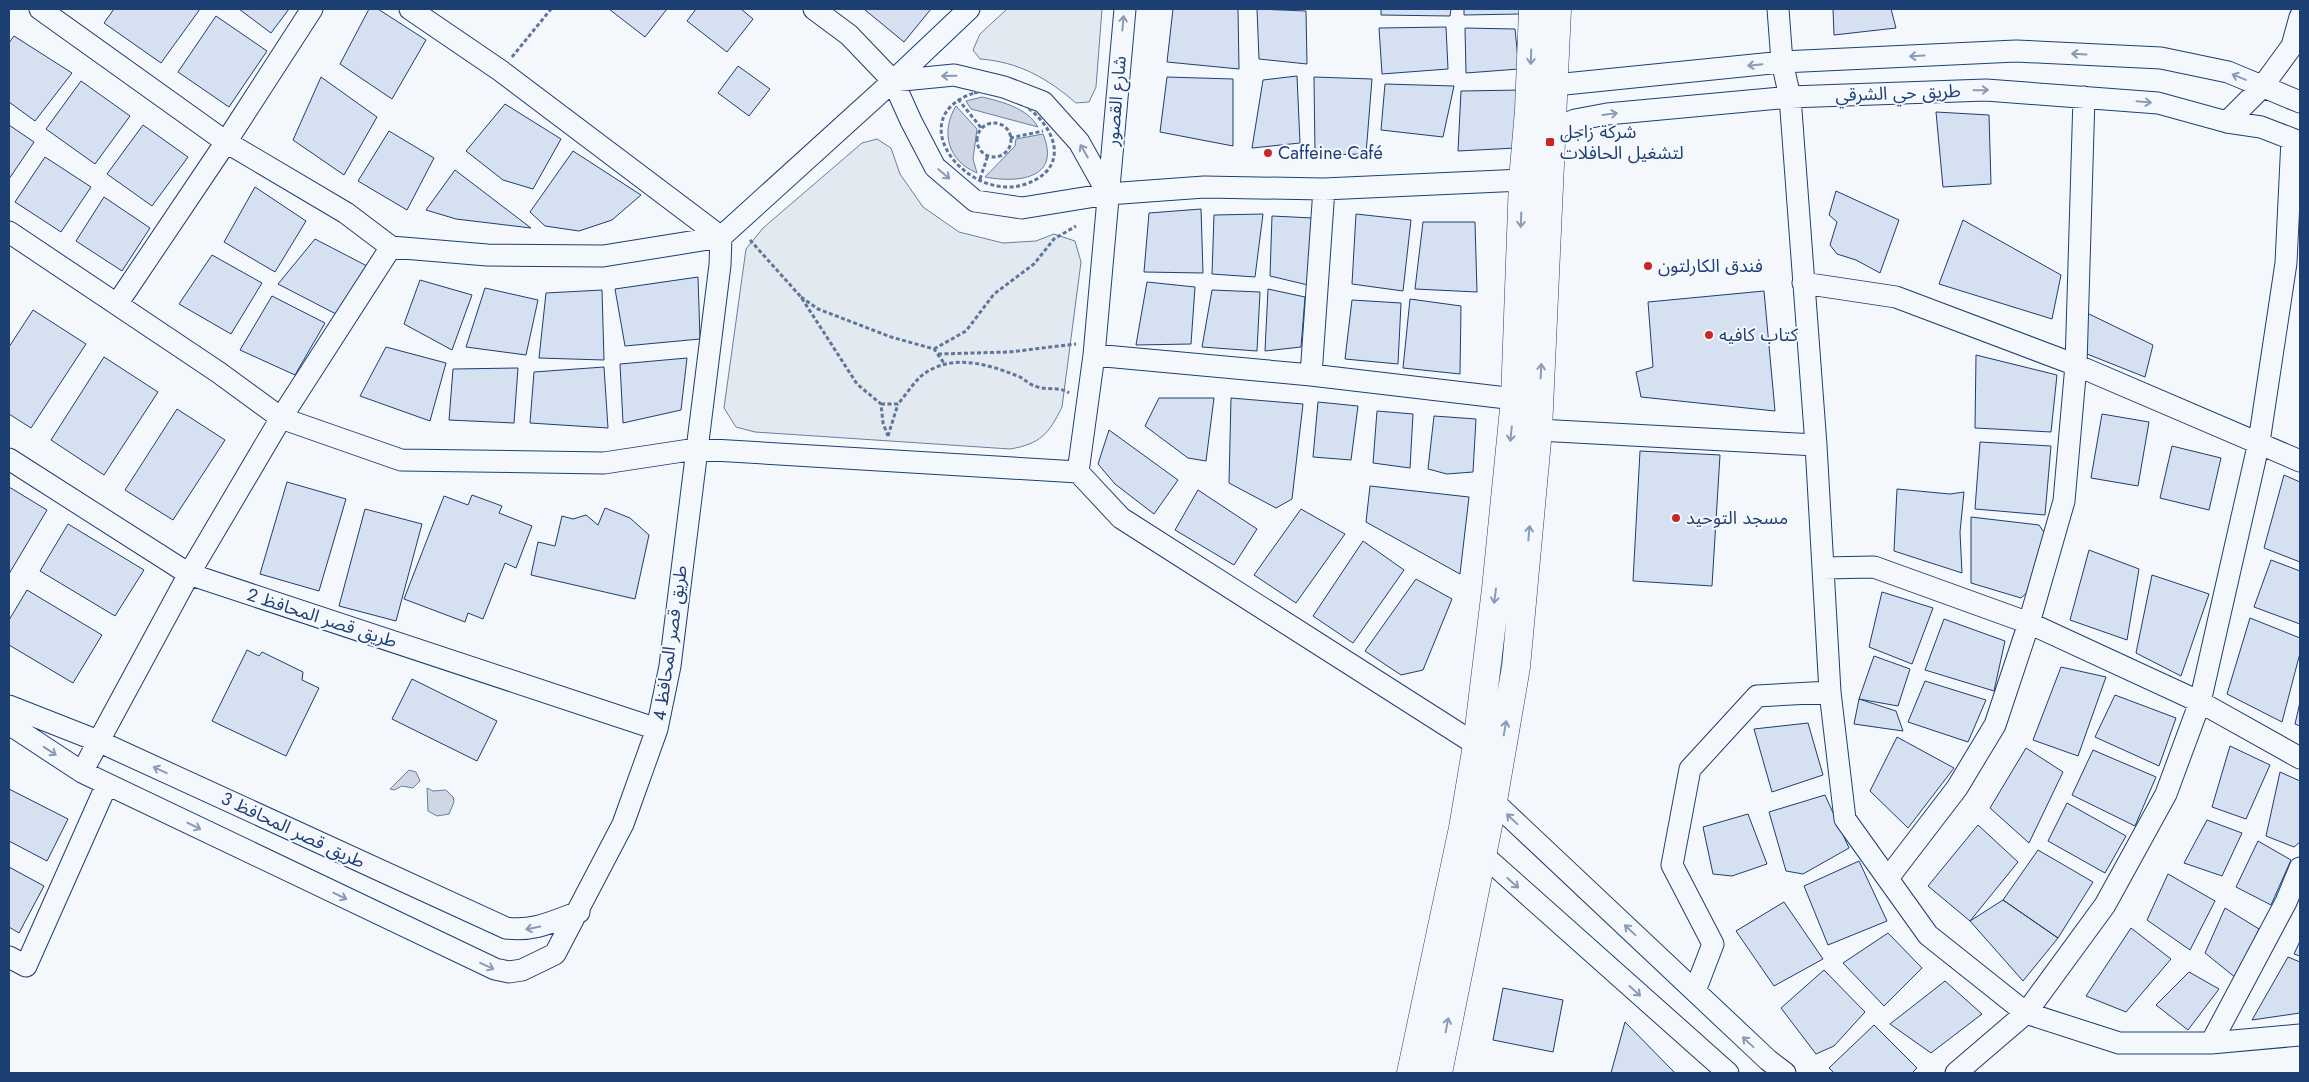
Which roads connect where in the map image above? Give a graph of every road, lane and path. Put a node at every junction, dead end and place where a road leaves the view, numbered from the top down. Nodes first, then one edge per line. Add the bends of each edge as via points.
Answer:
1 (40, 9) edge
2 (312, 9) edge
3 (410, 9) edge
4 (551, 9) edge
5 (814, 9) edge
6 (969, 9) edge
7 (1125, 9) edge
8 (1532, 9) edge
9 (1557, 9) edge
10 (1778, 9) edge
11 (2300, 17) edge
12 (1782, 62) junction
13 (501, 71) junction
14 (893, 81) junction
15 (1555, 85) junction
16 (2262, 87) junction
17 (1790, 97) junction
18 (2084, 97) junction
19 (958, 100) junction
20 (2300, 102) edge
21 (1529, 110) junction
22 (2227, 122) junction
23 (982, 129) junction
24 (1049, 130) junction
25 (1552, 130) junction
26 (1010, 138) junction
27 (2296, 140) edge
28 (226, 142) junction
29 (988, 156) junction
30 (979, 180) junction
31 (1523, 180) junction
32 (1324, 189) junction
33 (1108, 194) junction
34 (1076, 226) dead end
35 (9, 232) edge
36 (721, 237) junction
37 (750, 240) dead end
38 (391, 247) junction
39 (1803, 283) junction
40 (801, 297) junction
41 (117, 304) junction
42 (934, 349) junction
43 (1085, 349) junction
44 (937, 354) junction
45 (944, 363) junction
46 (2076, 364) junction
47 (1311, 376) junction
48 (1069, 393) dead end
49 (1515, 399) junction
50 (881, 404) junction
51 (898, 404) junction
52 (281, 418) junction
53 (1538, 430) junction
54 (2258, 442) junction
55 (1816, 446) junction
56 (696, 449) junction
57 (9, 459) edge
58 (2300, 461) edge
59 (1078, 472) junction
60 (1822, 568) junction
61 (189, 574) junction
62 (2029, 622) junction
63 (1830, 692) junction
64 (2200, 702) junction
65 (9, 706) edge
66 (9, 724) edge
67 (657, 729) junction
68 (98, 742) junction
69 (1488, 750) junction
70 (2300, 758) edge
71 (82, 772) junction
72 (108, 784) junction
73 (1481, 797) junction
74 (1470, 851) junction
75 (2300, 868) edge
76 (1888, 878) junction
77 (579, 912) junction
78 (9, 957) edge
79 (1695, 991) junction
80 (2026, 1013) junction
81 (2300, 1035) edge
82 (2211, 1043) junction
83 (1718, 1070) edge
84 (1412, 1073) edge
85 (1438, 1073) edge
86 (1785, 1073) edge
87 (1956, 1073) edge

1 - 28 street
2 - 28 street
3 - 13 street
4 - 13 path
5 - 14 street via 849,35
6 - 14 street
33 -> 7 street, شارع القصور
8 -> 21 main road
9 - 15 main road
10 - 12 street
11 - 16 street via 2292,46
12 -> 15 street
16 -> 12 street via 2228,72 2161,58 2016,51
12 - 17 street
13 - 36 street
33 -> 14 street via 1079,142 1043,102 1004,87 954,74
14 -> 33 street via 935,167 975,201 1022,208
14 - 36 street
15 - 21 street
15 - 25 main road
16 - 20 street
16 - 22 street
17 -> 18 street, طريق حي الشرقي via 1986,90
25 -> 17 street, طريق حي الشرقي via 1575,120 1607,114
17 - 39 street
18 -> 22 street, طريق حي الشرقي via 2158,103
18 - 46 street
19 - 23 path
19 - 24 path via 978,92 1015,98 1033,111
19 - 30 path via 949,106 942,121 944,146 954,162
21 - 31 main road
22 - 27 street, طريق حي الشرقي via 2261,127
23 - 26 path via 989,124 998,124 1005,128
23 - 29 path via 978,145
24 - 26 path
24 - 30 path via 1054,155 1040,178 1023,185 1003,186
25 - 31 street via 1539,158
53 -> 25 main road
26 - 29 path via 1007,152
27 - 54 street via 2286,263
28 - 38 street via 346,213
28 - 41 street
29 - 30 path
31 - 32 street
31 -> 49 main road
32 - 33 street via 1204,187
32 - 47 street
33 - 43 street, شارع القصور
34 - 42 path via 1054,239 1034,264 994,294 966,331
35 - 41 street
36 - 38 street via 603,256 487,255
36 - 56 street, طريق قصر المحافظ 4
37 - 40 path
38 - 52 street
39 - 46 street via 1896,297
39 - 55 street
40 - 42 path via 818,308 891,337
40 - 50 path via 857,384
41 - 52 street
42 - 44 path
43 - 44 path
43 - 47 street
43 - 59 street, شارع القصور
44 - 45 path
45 - 48 path via 968,362 990,367 1018,375 1036,387 1064,389
45 - 51 path via 921,377
46 - 54 street
46 - 62 street via 2064,502
47 - 49 street
49 -> 69 main road via 1496,589
50 - 51 path
50 - 51 path via 888,436
52 - 56 street via 401,460 604,463
52 - 61 street
53 - 55 street
69 -> 53 main road via 1516,667
54 - 58 street
54 - 64 street
55 - 60 street
56 - 59 street
56 - 67 street, طريق قصر المحافظ 4 via 670,666
57 - 61 street, طريق قصر المحافظ 2
59 - 69 street via 1121,518
60 - 62 street via 1874,567
60 - 63 street
61 - 67 street, طريق قصر المحافظ 2
61 - 68 street
62 - 64 street
62 - 76 street via 1995,725 1957,788
63 - 76 street via 1845,819
63 - 79 street via 1757,696 1690,768 1672,865 1713,944
64 - 70 street
64 - 80 street via 2166,794 2105,904
65 - 68 street, طريق قصر المحافظ 3
66 -> 71 street, طريق قصر المحافظ 4
67 - 77 street, طريق قصر المحافظ 4 via 623,824
68 - 71 street
77 -> 68 street, طريق قصر المحافظ 3 via 536,928 506,928
69 - 73 main road
71 - 72 street, طريق قصر المحافظ 4
72 -> 77 street, طريق قصر المحافظ 4 via 495,970 522,970 555,954
72 - 78 street via 26,966
73 - 74 main road
79 -> 73 street
74 -> 83 street
74 - 84 main road
85 -> 74 main road
75 - 82 street via 2286,902
76 - 80 street via 1928,935
86 -> 79 street
80 - 82 street via 2119,1043
80 - 87 street
81 - 82 street

